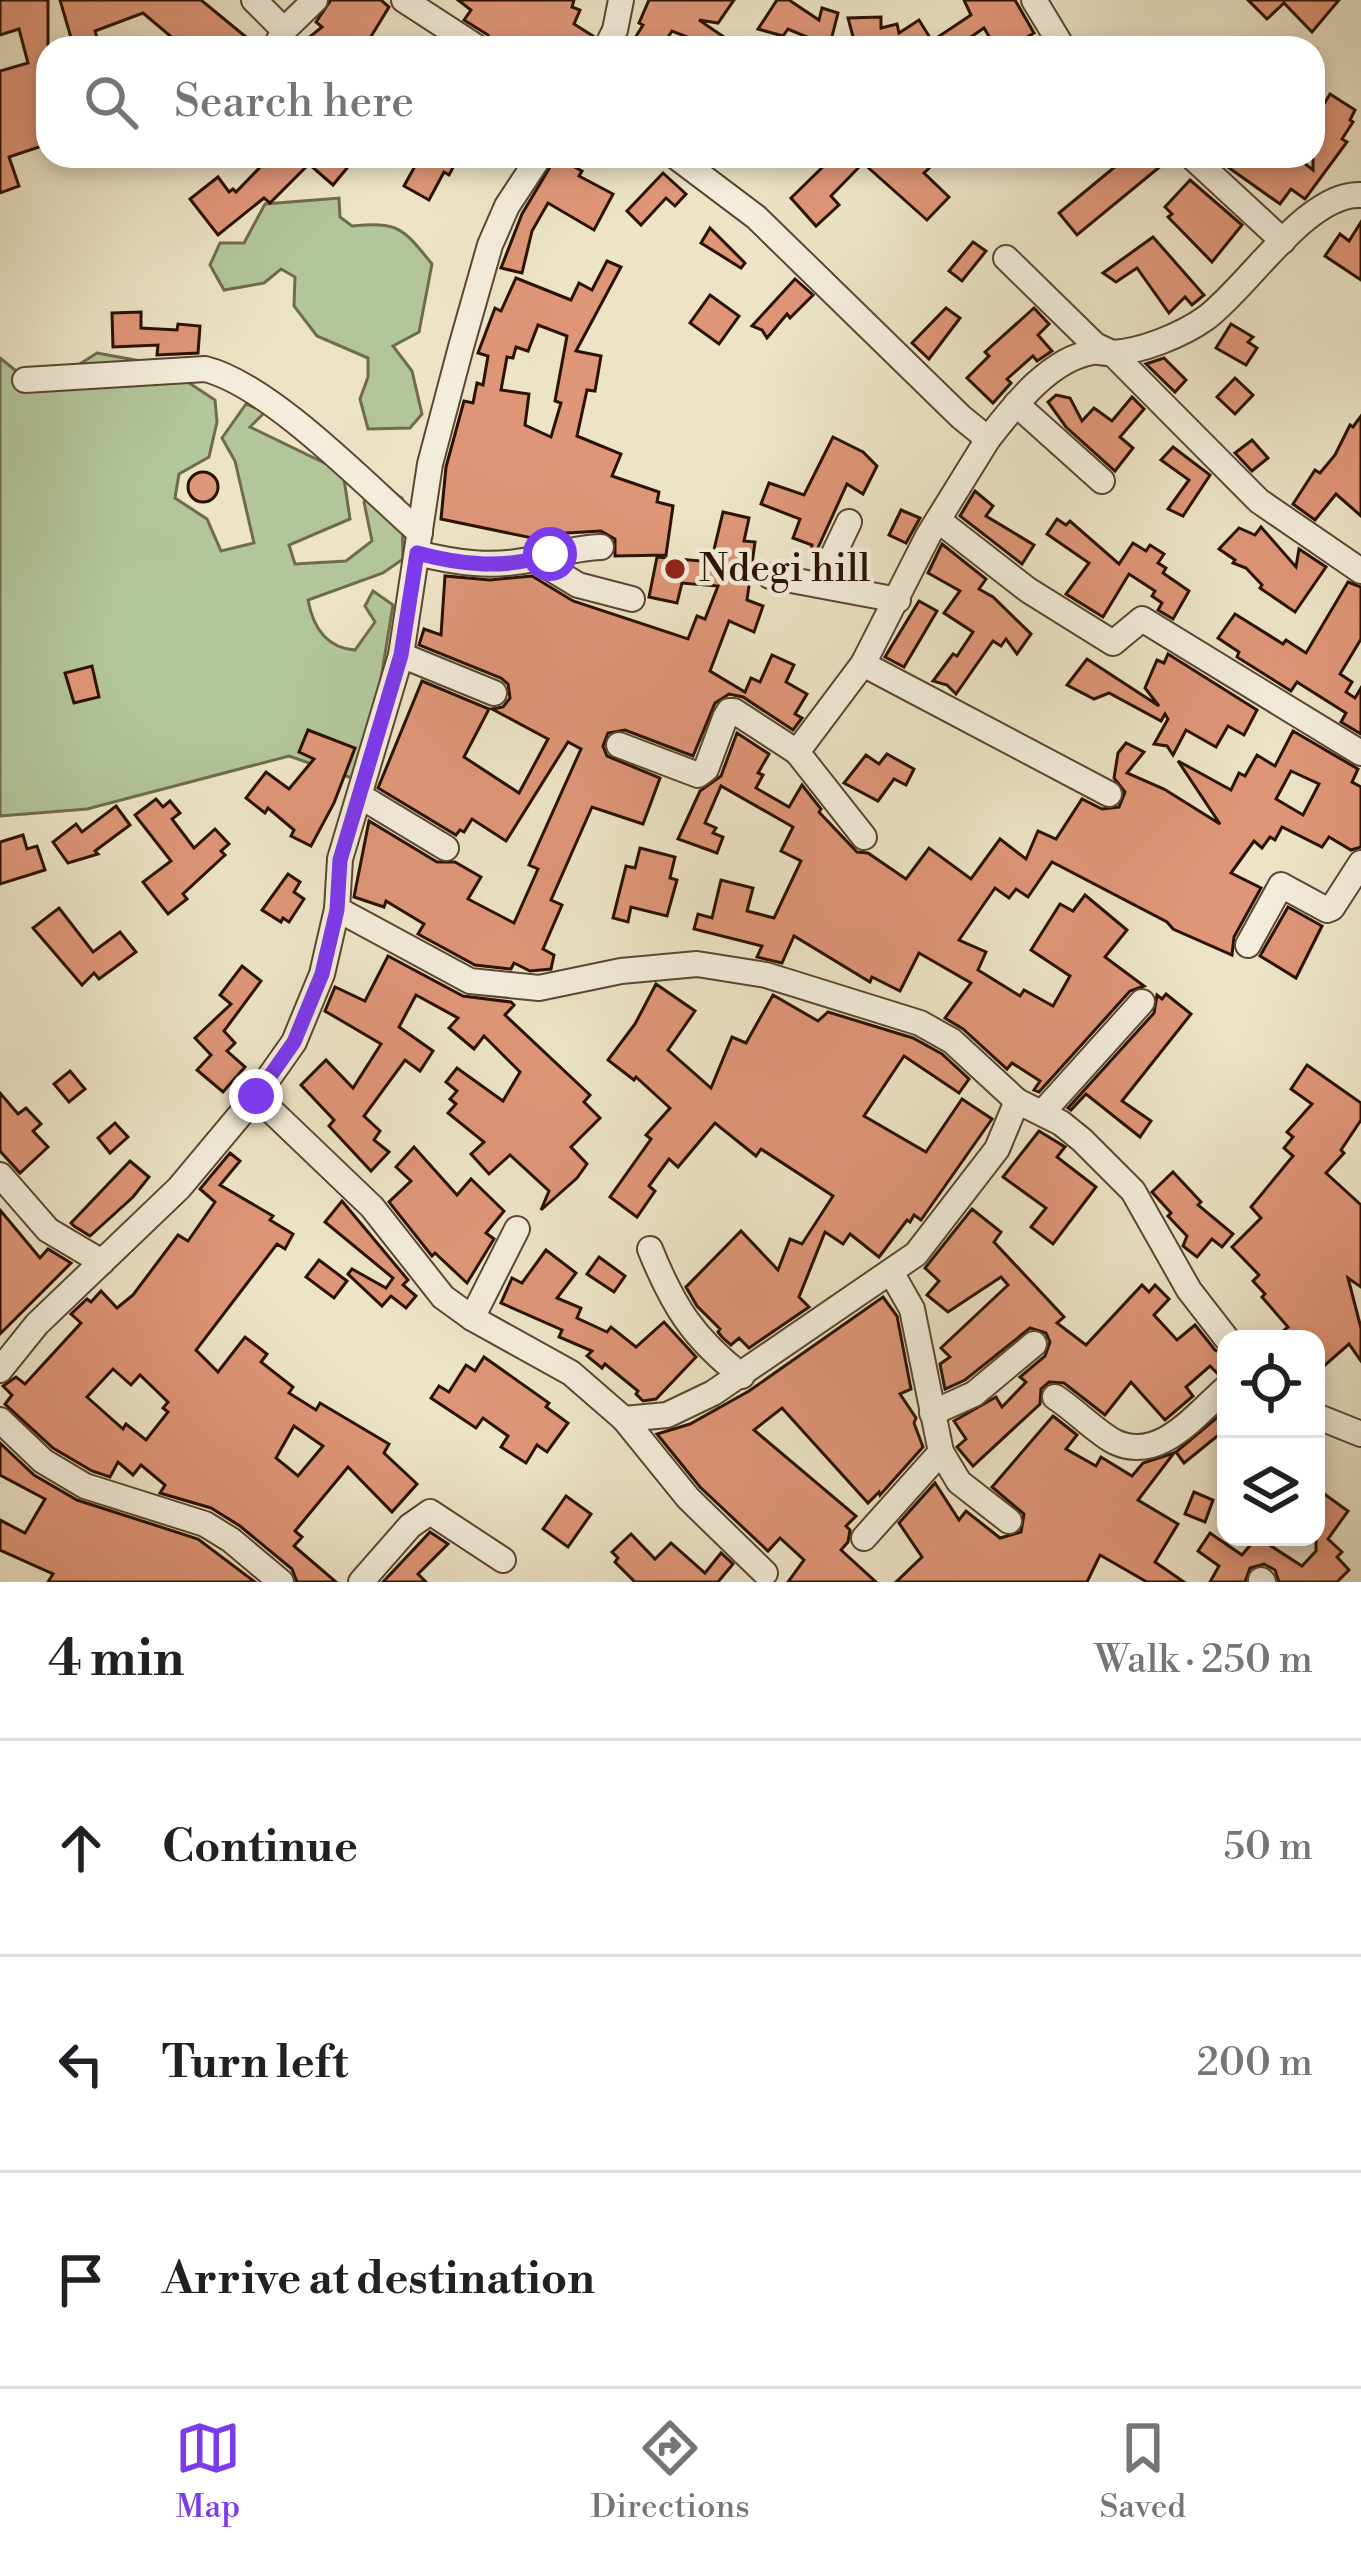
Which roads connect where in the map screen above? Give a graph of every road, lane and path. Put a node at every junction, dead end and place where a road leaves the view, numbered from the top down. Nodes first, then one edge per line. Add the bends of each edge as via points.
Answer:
1 (254, 0) edge
2 (315, 0) edge
3 (404, 0) edge
4 (621, 0) edge
5 (1034, 0) edge
6 (277, 36) edge
7 (282, 36) edge
8 (460, 36) edge
9 (613, 36) edge
10 (1056, 36) edge
11 (532, 168) edge
12 (691, 168) edge
13 (1204, 168) edge
14 (1361, 195) edge
15 (1283, 241) junction
16 (1006, 258) dead end
17 (1112, 353) junction
18 (25, 380) dead end
19 (1016, 404) junction
20 (988, 439) junction
21 (1102, 482) dead end
22 (938, 520) junction
23 (848, 522) dead end
24 (419, 543) junction
25 (601, 547) dead end
26 (535, 559) junction
27 (1361, 571) edge
28 (770, 576) dead end
29 (819, 586) junction
30 (632, 598) dead end
31 (898, 600) junction
32 (401, 655) junction
33 (863, 664) junction
34 (494, 693) dead end
35 (619, 745) dead end
36 (797, 752) junction
37 (1361, 754) edge
38 (1109, 794) dead end
39 (360, 796) junction
40 (864, 837) dead end
41 (446, 848) dead end
42 (1361, 863) edge
43 (337, 910) junction
44 (1248, 944) dead end
45 (1142, 1002) dead end
46 (256, 1096) junction
47 (1017, 1101) junction
48 (1042, 1113) junction
49 (0, 1174) edge
50 (518, 1229) dead end
51 (650, 1249) dead end
52 (102, 1262) junction
53 (891, 1272) junction
54 (472, 1318) junction
55 (1220, 1330) edge
56 (1034, 1343) dead end
57 (0, 1370) edge
58 (742, 1376) junction
59 (1055, 1396) dead end
60 (1217, 1396) edge
61 (932, 1413) junction
62 (624, 1419) junction
63 (0, 1420) edge
64 (1325, 1420) edge
65 (1361, 1434) edge
66 (940, 1452) junction
67 (1009, 1521) dead end
68 (864, 1538) dead end
69 (503, 1560) dead end
70 (765, 1573) dead end
71 (280, 1582) edge
72 (361, 1582) edge

1 - 6 street
2 - 7 street
3 - 8 street
4 - 9 street
5 - 10 street
11 - 24 street via 490,245 430,464
12 - 20 street via 756,217
13 - 15 street
14 - 15 street via 1340,196
15 - 17 street via 1202,321
16 - 17 street
17 - 19 street via 1064,365
17 - 27 street via 1258,501
18 - 24 street via 205,369 230,375 265,398
19 - 20 street
19 - 21 street
20 - 22 street
22 - 31 street
22 - 37 street via 1113,643 1142,619
23 - 29 street
24 - 26 street via 454,563
24 - 32 street
25 - 26 street
26 - 30 street via 578,585
28 - 29 street
29 - 31 street
31 - 33 street
32 - 34 street
32 - 39 street
33 - 36 street
33 - 38 street
35 - 36 street via 698,775 734,711
36 - 40 street
39 - 41 street
39 - 43 street via 340,860
42 - 44 street via 1327,910 1281,885
43 - 46 street via 294,1042
43 - 47 street via 440,968 505,988 697,964 766,975 920,1023 952,1041
45 - 48 street
46 - 52 street via 179,1188
46 - 54 street via 372,1207 443,1297
47 - 48 street
47 - 53 street via 977,1179 916,1254
48 - 55 street via 1132,1191
49 - 52 street via 48,1229
50 - 54 street
51 - 58 street via 680,1316
52 - 57 street
53 - 58 street
53 - 61 street via 913,1309
54 - 62 street via 571,1373
56 - 61 street via 988,1385
58 - 62 street via 668,1415
59 - 60 street via 1112,1441 1150,1448
61 - 66 street
62 - 70 street via 688,1498
63 - 71 street via 71,1478 205,1524
64 - 65 street
66 - 67 street via 959,1482
66 - 68 street
69 - 72 street via 430,1512

